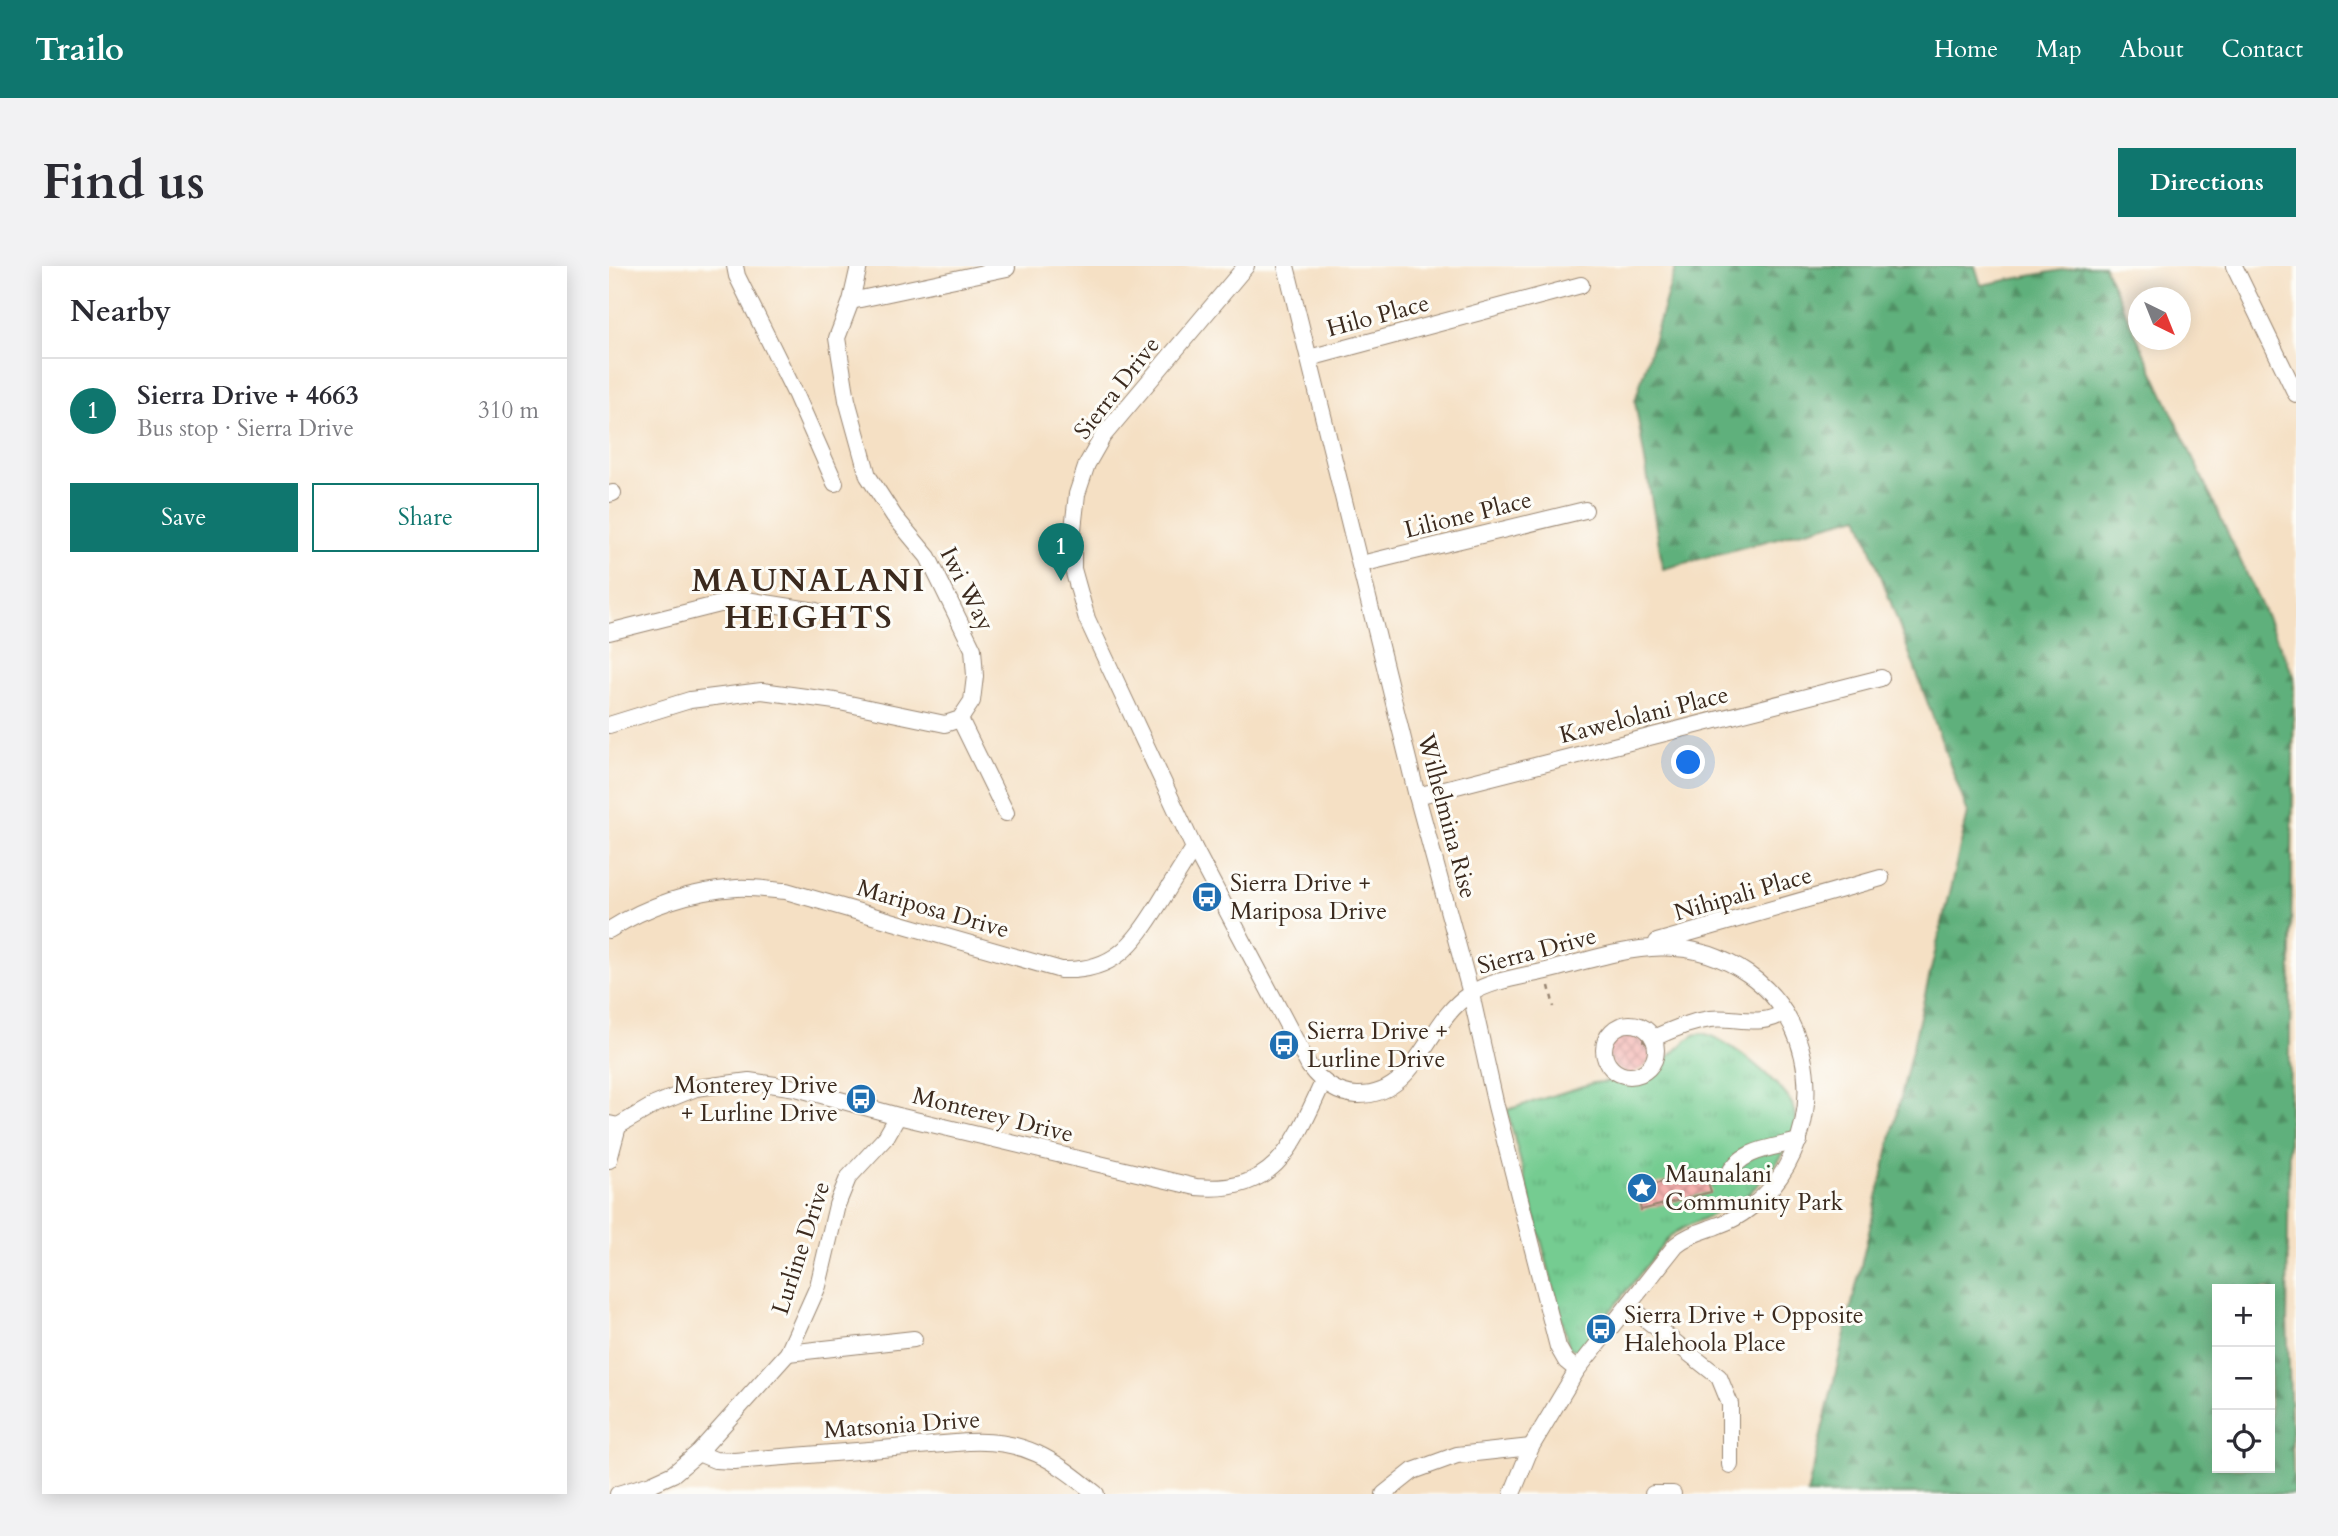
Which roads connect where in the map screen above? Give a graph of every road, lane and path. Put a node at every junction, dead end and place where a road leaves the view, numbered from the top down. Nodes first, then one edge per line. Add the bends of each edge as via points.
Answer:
1 (735, 266) edge
2 (859, 266) edge
3 (1246, 266) edge
4 (1286, 266) edge
5 (2234, 266) edge
6 (1007, 268) edge
7 (1581, 285) dead end
8 (851, 301) junction
9 (1309, 358) junction
10 (2296, 394) edge
11 (835, 482) dead end
12 (1585, 510) dead end
13 (1361, 564) junction
14 (815, 611) dead end
15 (609, 632) edge
16 (1881, 678) dead end
17 (960, 719) junction
18 (609, 725) edge
19 (1417, 796) junction
20 (1006, 813) dead end
21 (1194, 848) junction
22 (1881, 878) dead end
23 (609, 930) edge
24 (1618, 953) junction
25 (1548, 981) dead end
26 (1471, 994) junction
27 (1554, 1007) dead end
28 (1784, 1012) junction
29 (1653, 1038) dead end
30 (1323, 1082) junction
31 (898, 1116) junction
32 (613, 1125) edge
33 (1798, 1141) junction
34 (609, 1160) edge
35 (1728, 1176) dead end
36 (1629, 1306) junction
37 (914, 1339) dead end
38 (788, 1353) junction
39 (1577, 1370) junction
40 (1531, 1447) junction
41 (698, 1453) junction
42 (1730, 1465) dead end
43 (618, 1494) edge
44 (1096, 1494) edge
45 (1384, 1494) edge
46 (1512, 1494) edge
47 (1653, 1494) edge
48 (1672, 1494) edge

1 - 11 street
2 - 8 street, Iwi Way
3 - 21 street, Sierra Drive via 1103,436 1077,494 1073,529 1073,569 1087,619
4 - 9 street, Wilhelmina Rise
5 - 10 street
6 - 8 street
7 - 9 street, Hilo Place
8 - 17 street, Iwi Way via 837,338 847,400 868,475 928,557 973,649 972,701
9 - 13 street, Wilhelmina Rise
12 - 13 street, Lilione Place
13 - 19 street, Wilhelmina Rise
14 - 15 street via 740,599
16 - 19 street, Kawelolani Place
17 - 18 street via 945,724 762,691 689,700
17 - 20 street
19 - 26 street, Wilhelmina Rise
21 - 23 street, Mariposa Drive via 1132,944 1111,960 1087,969 1061,970 786,891 739,888 695,894 634,914
21 - 30 street, Sierra Drive via 1309,1066
22 - 24 street, Nihipali Place
24 - 26 street, Sierra Drive via 1490,985
24 - 28 street, Sierra Drive via 1653,946 1706,953 1752,977
25 - 27 path
26 - 30 street, Sierra Drive via 1451,1010 1393,1086 1353,1095
26 - 39 street, Wilhelmina Rise via 1558,1347
28 - 29 street via 1765,1020 1696,1021
28 - 33 street, Sierra Drive via 1806,1066 1807,1101
30 - 31 street, Monterey Drive via 1299,1136 1281,1159 1258,1177 1221,1188 1196,1187
31 - 32 street, Monterey Drive via 796,1088 749,1082 696,1088
31 - 38 street, Lurline Drive via 886,1137 848,1178 818,1286
32 - 34 street
33 - 35 street via 1748,1154 1735,1163
33 - 36 street, Sierra Drive via 1787,1167 1765,1194 1738,1216 1681,1240
36 - 39 street, Sierra Drive
36 - 42 street via 1719,1377 1730,1404
37 - 38 street
38 - 41 street, Lurline Drive
39 - 40 street, Sierra Drive
40 - 45 street via 1457,1455 1413,1471
40 - 46 street, Sierra Drive
41 - 43 street, Lurline Drive via 673,1474
41 - 44 street, Matsonia Drive via 734,1461 987,1441 1041,1454
47 - 48 street

